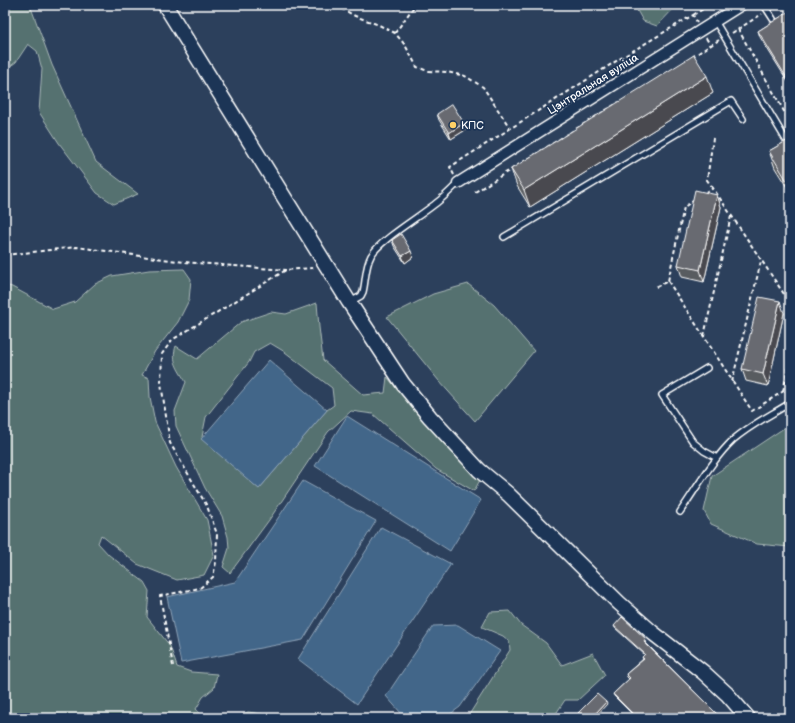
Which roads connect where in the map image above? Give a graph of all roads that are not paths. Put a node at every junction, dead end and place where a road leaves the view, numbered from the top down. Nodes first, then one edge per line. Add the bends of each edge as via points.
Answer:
1 (165, 5) edge
2 (741, 5) edge
3 (764, 5) edge
4 (774, 19) edge
5 (715, 21) junction
6 (743, 119) dead end
7 (790, 145) edge
8 (458, 183) joint
9 (504, 238) dead end
10 (349, 302) junction
11 (707, 368) dead end
12 (790, 403) edge
13 (717, 458) junction
14 (680, 512) dead end
15 (748, 718) edge

1 - 10 street
2 - 5 street, Цэнтральная вуліца
3 - 4 lane
5 - 7 lane
5 - 8 street, Цэнтральная вуліца
6 - 9 lane via 731,101
8 - 10 lane via 375,250 368,265 364,292
10 - 15 street via 403,384 430,418 479,470 508,494 619,603 727,694
11 - 13 lane via 662,395 693,442
12 - 13 lane via 740,435
13 - 14 lane

